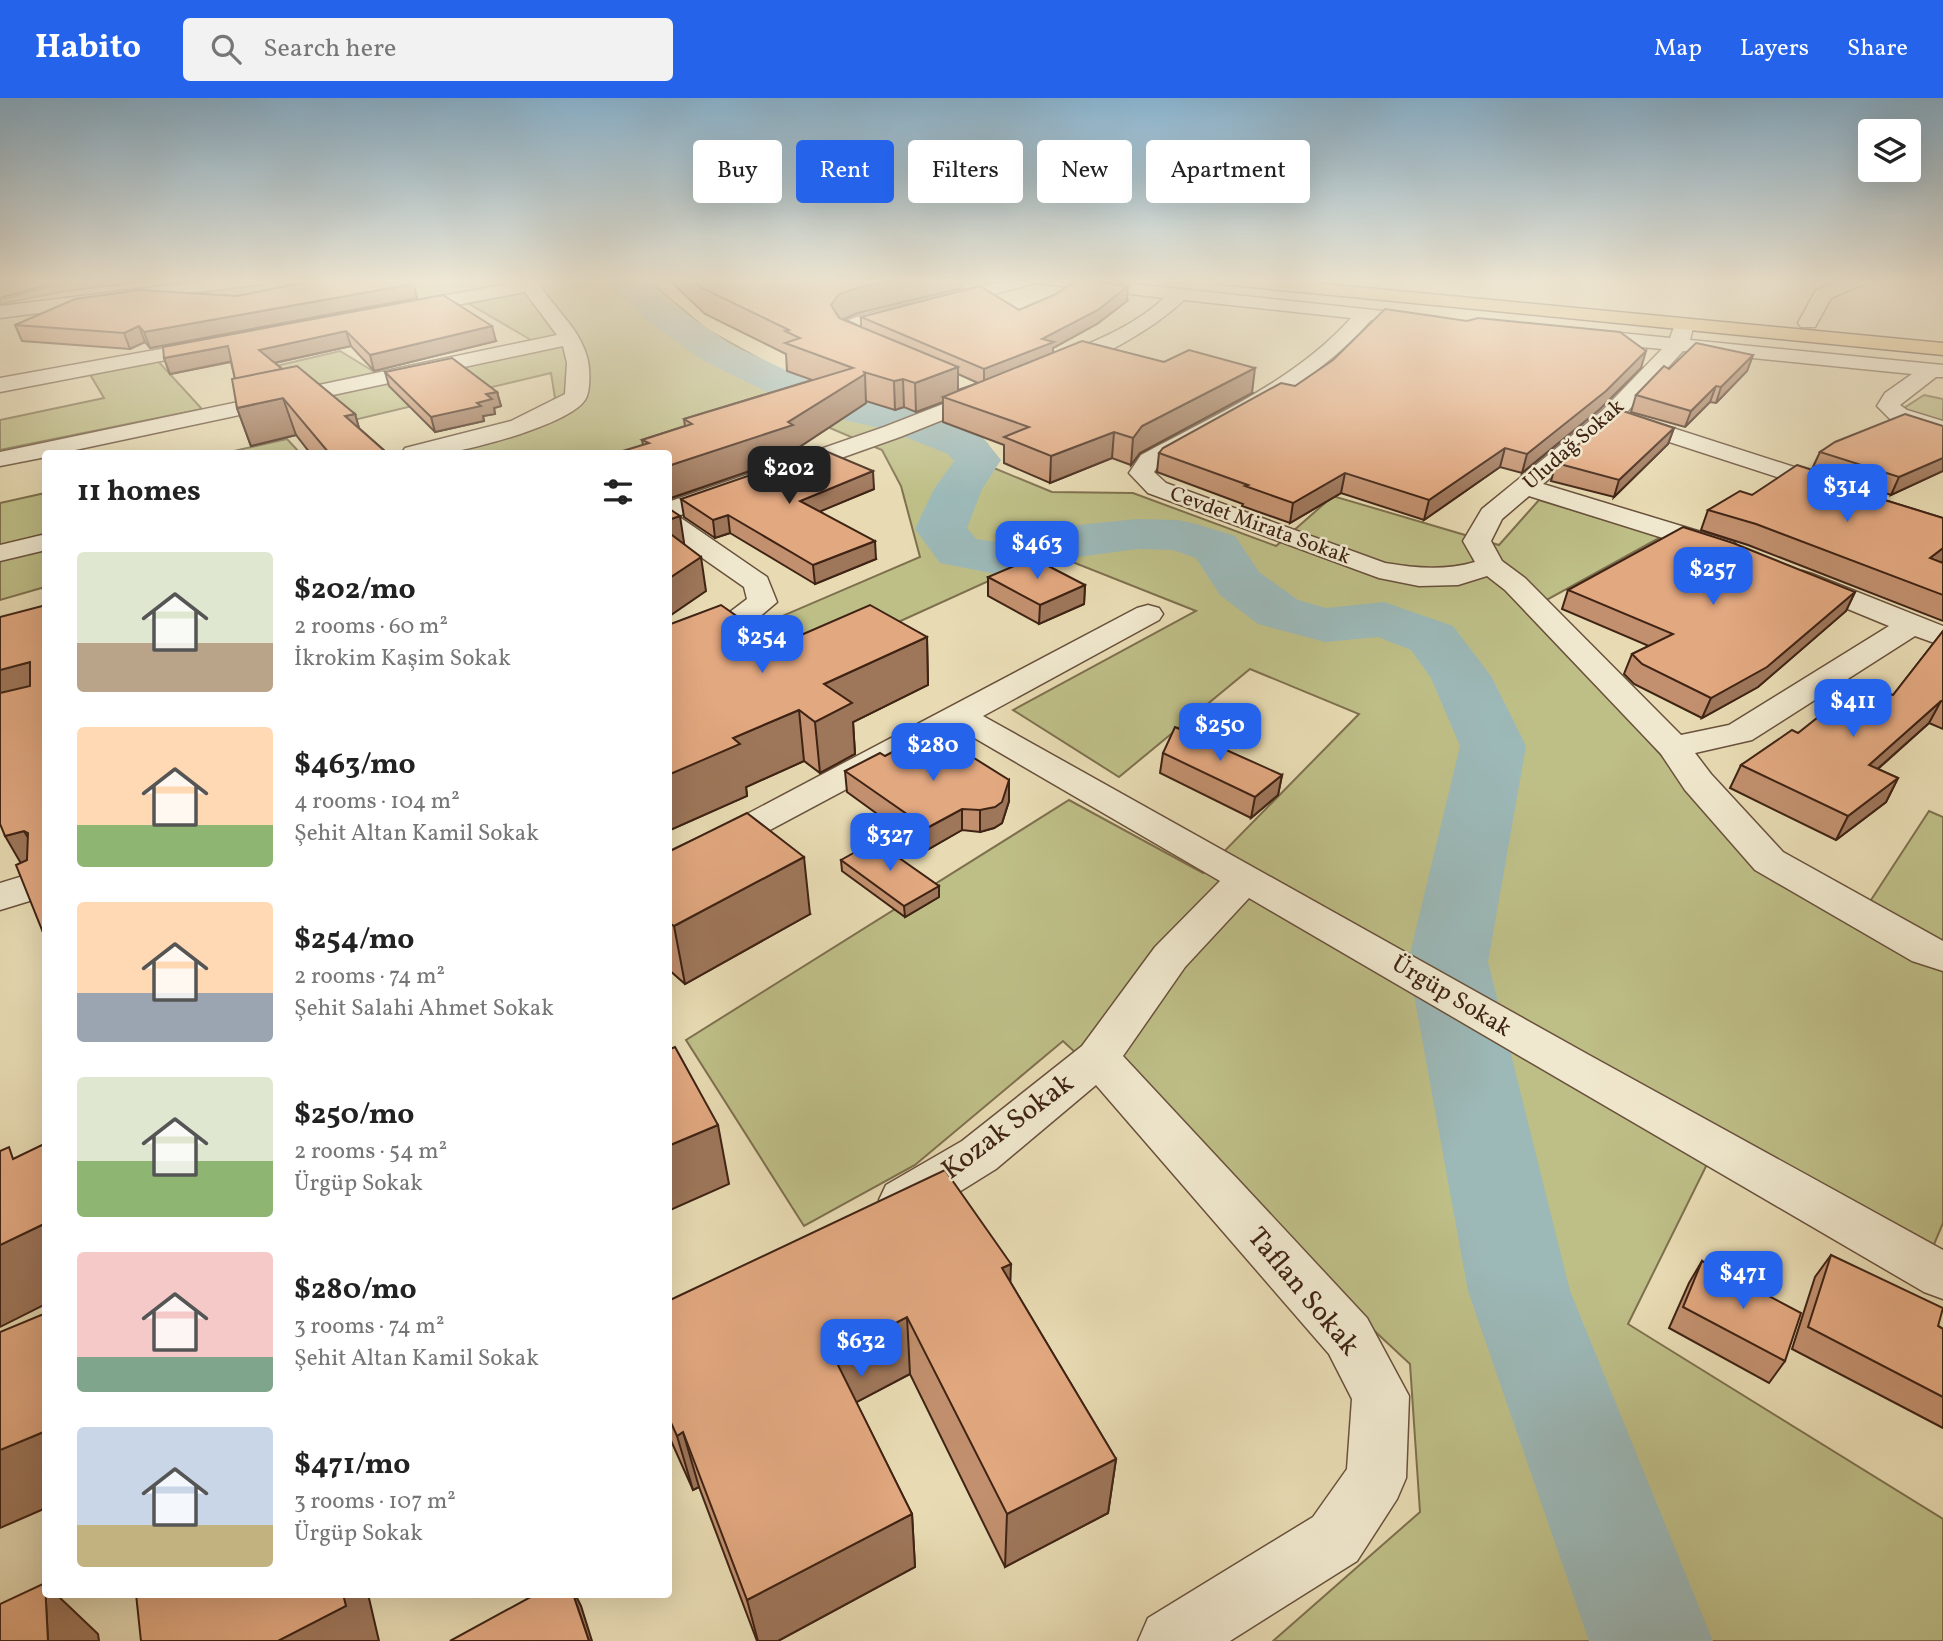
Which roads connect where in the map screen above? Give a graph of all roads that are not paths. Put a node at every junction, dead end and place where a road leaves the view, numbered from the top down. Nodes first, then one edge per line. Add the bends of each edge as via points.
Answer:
1 (183, 351) edge
2 (512, 351) edge
3 (574, 351) edge
4 (879, 351) edge
5 (1087, 351) edge
6 (1330, 351) edge
7 (1666, 351) edge
8 (1799, 351) edge
9 (898, 359) edge
10 (1938, 371) edge
11 (1035, 374) edge
12 (0, 385) edge
13 (959, 385) edge
14 (1009, 385) edge
15 (984, 396) junction
16 (1610, 416) junction
17 (1943, 428) edge
18 (426, 450) edge
19 (0, 458) edge
20 (1526, 487) junction
21 (1866, 498) edge
22 (672, 510) edge
23 (672, 524) edge
24 (42, 543) edge
25 (0, 553) edge
26 (1491, 566) junction
27 (1148, 614) dead end
28 (1912, 625) junction
29 (1943, 637) edge
30 (672, 649) edge
31 (960, 716) junction
32 (1673, 747) junction
33 (672, 866) edge
34 (1246, 878) junction
35 (42, 883) edge
36 (0, 897) edge
37 (1943, 957) edge
38 (1098, 1058) junction
39 (872, 1220) edge
40 (1943, 1276) edge
41 (1171, 1641) edge

1 - 12 street
2 - 19 street
3 - 18 street via 576,397 555,413 521,427
4 - 9 street
5 - 11 street
6 - 26 street, Cevdet Mirata Sokak via 1247,408 1150,460 1141,474 1157,488 1379,570 1419,577 1458,576
7 - 16 street, Uludağ Sokak
8 - 10 street
10 - 17 street via 1892,398 1888,406 1899,415
13 - 15 street
14 - 15 street
15 - 22 street
16 - 20 street, Uludağ Sokak
16 - 21 street
20 - 26 street, Uludağ Sokak via 1491,515 1477,541
20 - 28 street via 1671,530
23 - 30 street via 757,583 762,602 733,624
24 - 25 street
26 - 32 street via 1515,584
27 - 31 street
28 - 29 street
28 - 32 street via 1740,733
31 - 33 street
31 - 34 street, Ürgüp Sokak
32 - 37 street via 1769,861
34 - 38 street, Kozak Sokak via 1170,957
34 - 40 street, Ürgüp Sokak
35 - 36 street
38 - 39 street, Kozak Sokak via 979,1155
38 - 41 street, Taflan Sokak via 1348,1336 1381,1396 1376,1478 1335,1539

